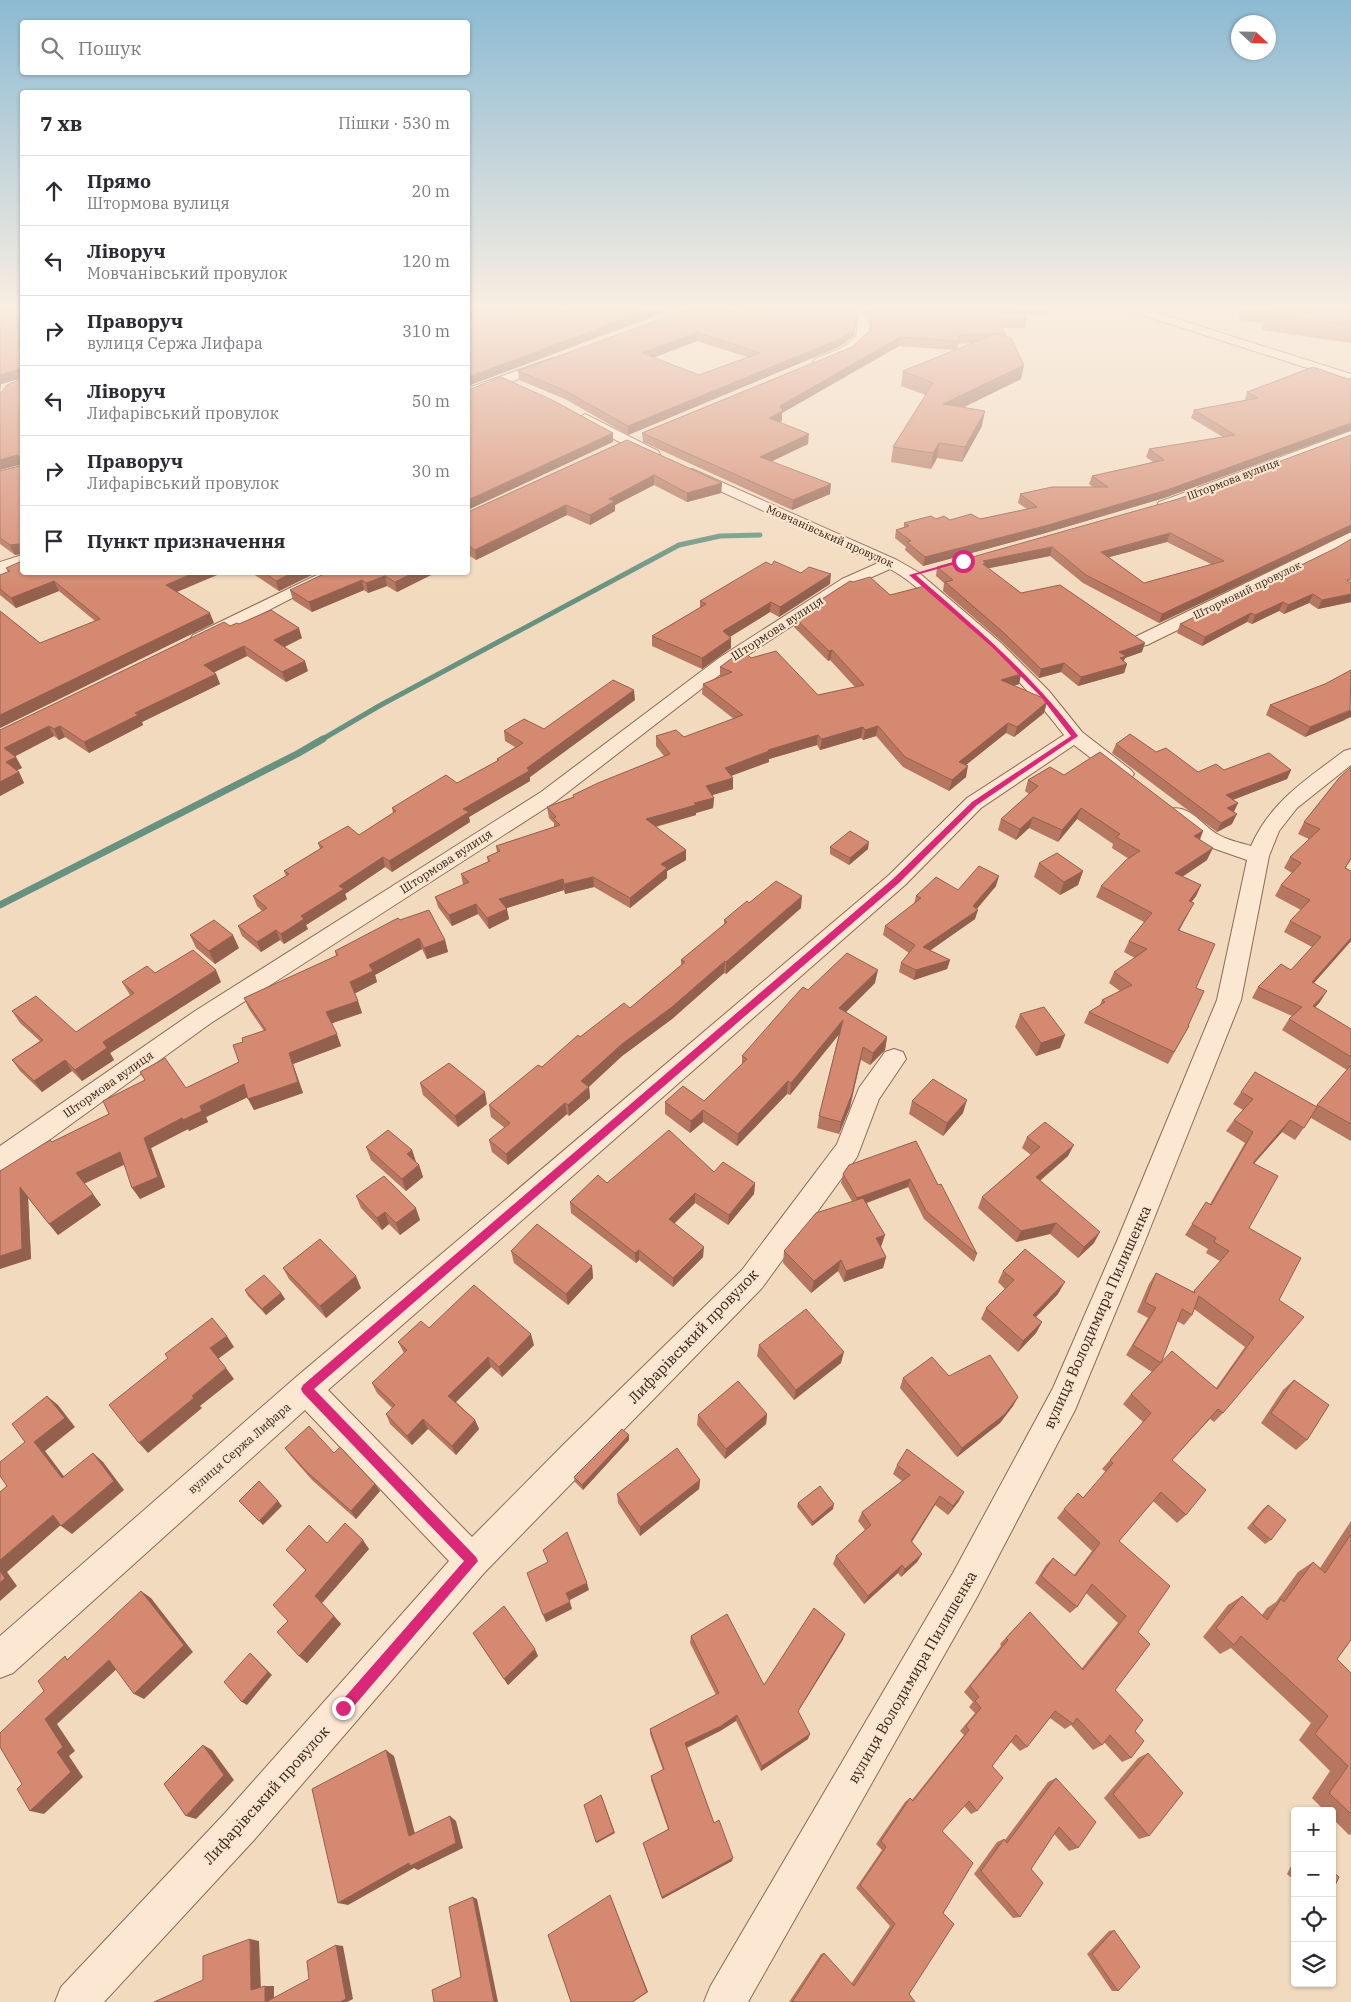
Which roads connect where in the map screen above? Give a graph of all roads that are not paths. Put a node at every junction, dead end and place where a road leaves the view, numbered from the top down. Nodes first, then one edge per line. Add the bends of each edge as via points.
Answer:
1 (567, 408) edge
2 (646, 434) edge
3 (1351, 436) edge
4 (627, 442) junction
5 (610, 450) edge
6 (1151, 508) edge
7 (1351, 537) edge
8 (20, 561) edge
9 (891, 563) junction
10 (0, 569) edge
11 (930, 570) dead end
12 (330, 575) edge
13 (912, 575) junction
14 (1141, 640) edge
15 (186, 645) edge
16 (1075, 736) junction
17 (1351, 756) edge
18 (1136, 782) edge
19 (1166, 805) edge
20 (1258, 856) junction
21 (894, 1059) dead end
22 (0, 1161) edge
23 (306, 1389) junction
24 (472, 1561) junction
25 (0, 1660) edge
26 (76, 2002) edge
27 (725, 2002) edge

1 - 4 street, Мовчанівський провулок
2 - 4 street
3 - 6 street, Штормова вулиця
4 - 5 street
4 - 9 street, Мовчанівський провулок
7 - 14 street, Штормовий провулок
8 - 10 street
9 - 13 street, Мовчанівський провулок
9 - 22 street, Штормова вулиця via 848,582 747,647 548,797 202,1017
11 - 13 street
12 - 15 street
13 - 16 street, Мовчанівський провулок via 995,647 1043,695
16 - 18 street, Мовчанівський провулок
16 - 23 street, вулиця Сержа Лифара via 974,803 897,880
17 - 20 street, вулиця Володимира Пилишенка via 1290,803 1269,829
19 - 20 street via 1212,840
20 - 27 street, вулиця Володимира Пилишенка via 1229,1000 1064,1400 965,1585
21 - 24 street, Лифарівський провулок via 868,1095 848,1150 752,1279
23 - 24 street
23 - 25 street, вулиця Сержа Лифара
24 - 26 street, Лифарівський провулок via 240,1826

